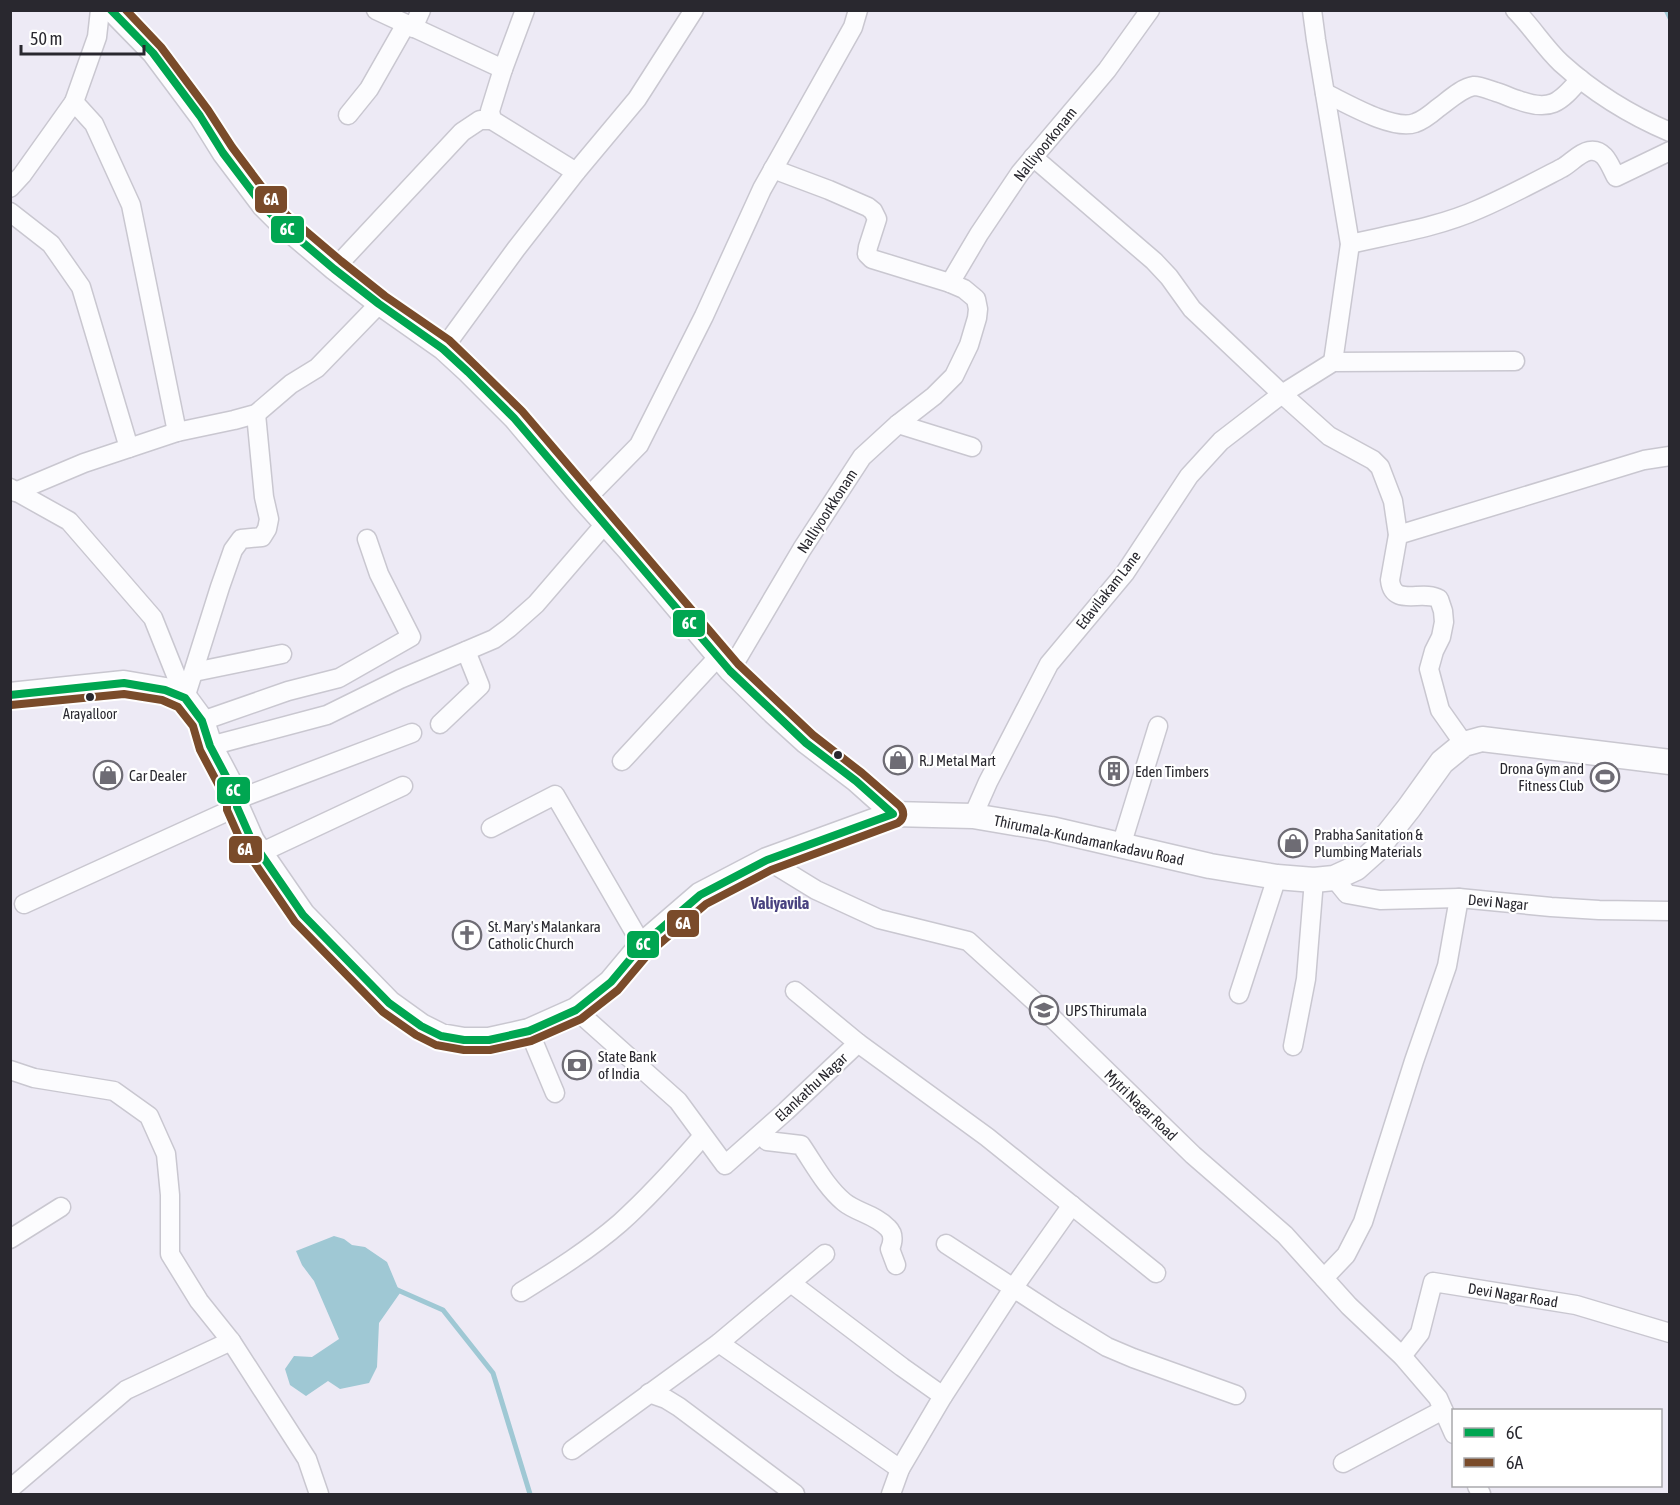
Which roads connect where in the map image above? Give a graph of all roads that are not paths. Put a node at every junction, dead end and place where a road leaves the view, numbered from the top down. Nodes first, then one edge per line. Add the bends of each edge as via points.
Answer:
1 (100, 10) edge
2 (111, 10) edge
3 (376, 10) edge
4 (421, 10) edge
5 (525, 10) edge
6 (694, 10) edge
7 (858, 10) edge
8 (1150, 10) edge
9 (1312, 10) edge
10 (1515, 10) edge
11 (410, 26) junction
12 (503, 69) junction
13 (1580, 79) junction
14 (1324, 93) junction
15 (74, 102) junction
16 (348, 115) dead end
17 (492, 120) junction
18 (1670, 132) edge
19 (1670, 151) edge
20 (1033, 158) junction
21 (773, 169) junction
22 (576, 172) junction
23 (10, 188) edge
24 (10, 212) edge
25 (1350, 244) junction
26 (334, 269) junction
27 (950, 283) junction
28 (380, 304) junction
29 (443, 349) junction
30 (1515, 361) dead end
31 (1333, 362) junction
32 (1282, 394) junction
33 (256, 414) junction
34 (898, 424) junction
35 (177, 432) junction
36 (129, 447) junction
37 (972, 447) dead end
38 (1670, 456) edge
39 (13, 490) edge
40 (584, 501) junction
41 (604, 525) junction
42 (1398, 535) junction
43 (367, 539) dead end
44 (466, 651) junction
45 (282, 654) dead end
46 (724, 664) junction
47 (194, 672) junction
48 (10, 695) edge
49 (185, 698) junction
50 (202, 722) junction
51 (440, 724) dead end
52 (1158, 726) dead end
53 (412, 733) dead end
54 (1464, 744) junction
55 (210, 746) junction
56 (621, 761) dead end
57 (1670, 762) edge
58 (403, 786) dead end
59 (237, 803) junction
60 (893, 814) junction
61 (973, 816) junction
62 (491, 828) dead end
63 (1120, 846) junction
64 (260, 853) junction
65 (767, 860) junction
66 (1277, 877) junction
67 (1324, 879) junction
68 (1459, 898) junction
69 (24, 904) dead end
70 (1670, 911) edge
71 (642, 945) junction
72 (795, 991) dead end
73 (1239, 994) dead end
74 (576, 1010) junction
75 (529, 1031) junction
76 (858, 1043) junction
77 (1293, 1046) dead end
78 (10, 1070) edge
79 (555, 1093) dead end
80 (762, 1133) junction
81 (704, 1136) junction
82 (1072, 1204) junction
83 (61, 1207) dead end
84 (10, 1239) edge
85 (946, 1244) dead end
86 (825, 1254) dead end
87 (896, 1265) dead end
88 (1156, 1273) dead end
89 (1324, 1278) junction
90 (791, 1283) junction
91 (1014, 1287) junction
92 (521, 1292) dead end
93 (1670, 1333) edge
94 (231, 1341) junction
95 (719, 1343) junction
96 (1402, 1356) junction
97 (649, 1393) junction
98 (1236, 1395) dead end
99 (944, 1396) junction
100 (1443, 1410) junction
101 (1452, 1430) edge
102 (572, 1450) dead end
103 (1343, 1463) dead end
104 (900, 1469) junction
105 (10, 1489) edge
106 (319, 1494) edge
107 (795, 1494) edge
108 (891, 1494) edge

1 - 15 street via 97,37
2 - 26 street via 153,53 263,206
3 - 11 street
4 - 11 street
5 - 12 street
6 - 22 street via 637,99
7 - 21 street via 853,27
8 - 20 street, Nalliyoorkonam via 1107,70
9 - 14 street
10 - 13 street
11 - 12 street
11 - 16 street
12 - 17 street via 490,111
13 - 14 street via 1563,98 1544,106 1474,86 1414,124 1398,125
13 - 18 street via 1635,116
14 - 25 street
15 - 23 street
15 - 35 street via 94,124 131,205
17 - 22 street
17 - 26 street via 480,120 462,132
19 - 25 street via 1616,177 1604,155 1589,151 1479,209
20 - 27 street, Nalliyoorkonam
20 - 32 street via 1154,261 1192,309
21 - 27 street via 873,211 877,219 867,254 872,259
21 - 40 street via 639,445
22 - 29 street
24 - 36 street via 51,244 81,287
25 - 31 street
26 - 28 street
27 - 34 street, Nalliyoorkkonam via 976,299 978,309 969,345 954,376
28 - 29 street
28 - 33 street via 317,369 291,384
29 - 40 street via 514,418
30 - 31 street
31 - 32 street, Edavilakam Lane
32 - 42 street via 1329,436 1380,466 1393,501
32 - 61 street, Edavilakam Lane via 1221,441 1189,476 1125,573 1049,663
33 - 35 street
33 - 47 street via 267,529 262,537 241,539 233,550
34 - 37 street
34 - 46 street, Nalliyoorkkonam via 862,457
35 - 36 street
36 - 39 street
38 - 42 street via 1644,460
39 - 49 street via 69,521 153,618
40 - 41 street
41 - 44 street via 536,604 494,639
41 - 46 street
42 - 54 street via 1391,587 1399,595 1439,598 1444,621 1430,669 1440,710
43 - 50 street via 411,637 339,678 288,691
44 - 51 street via 480,686
44 - 55 street via 327,715
45 - 47 street
46 - 56 street, Nalliyoorkkonam
46 - 60 street via 806,743
47 - 49 street
48 - 49 main road via 124,684 165,690
49 - 50 main road, Thirumala-Kundamankadavu Road
50 - 55 main road, Thirumala-Kundamankadavu Road
52 - 63 street
53 - 59 street
54 - 57 main road via 1482,739
54 - 67 main road via 1442,762 1375,851 1356,868
55 - 59 main road, Thirumala-Kundamankadavu Road
58 - 64 street
59 - 64 main road, Thirumala-Kundamankadavu Road
59 - 69 street
60 - 61 main road, Thirumala-Kundamankadavu Road
60 - 65 main road, Thirumala-Kundamankadavu Road
61 - 63 main road, Thirumala-Kundamankadavu Road via 1052,829
62 - 71 street via 555,795
63 - 66 main road, Thirumala-Kundamankadavu Road
64 - 75 main road, Thirumala-Kundamankadavu Road via 303,915 389,1003 421,1026 441,1036 464,1040 489,1040
65 - 71 main road, Thirumala-Kundamankadavu Road via 700,895
65 - 89 street, Mytri Nagar Road via 816,890 879,919 968,940 1193,1155 1285,1235
66 - 67 main road, Thirumala-Kundamankadavu Road
66 - 73 street
67 - 68 street, Devi Nagar via 1347,894 1380,900
67 - 77 street
68 - 70 street, Devi Nagar via 1551,907
68 - 89 street via 1447,966 1363,1222 1347,1255
71 - 74 main road, Thirumala-Kundamankadavu Road via 611,982
72 - 76 street
74 - 75 main road, Thirumala-Kundamankadavu Road
74 - 81 street, Elankathu Nagar via 678,1101
75 - 79 street
76 - 80 street, Elankathu Nagar
76 - 82 street, Elankathu Nagar
78 - 94 street via 34,1078 114,1091 149,1116 165,1154 170,1254 199,1301
80 - 81 street, Elankathu Nagar via 725,1165
80 - 87 street via 767,1141 801,1145 845,1203 890,1229 890,1249
81 - 92 street via 619,1224
82 - 88 street, Elankathu Nagar
82 - 91 street
83 - 84 street
85 - 91 street
86 - 90 street
89 - 96 street, Mytri Nagar Road
90 - 95 street
90 - 99 street
91 - 98 street via 1107,1347
91 - 99 street
93 - 96 street, Devi Nagar Road via 1576,1305 1433,1282 1420,1333
94 - 105 street via 126,1390
94 - 106 street via 307,1459
95 - 97 street
95 - 104 street
96 - 100 street, Mytri Nagar Road via 1438,1398
97 - 102 street
97 - 107 street via 679,1407
99 - 104 street
100 - 101 street, Mytri Nagar Road
100 - 103 street
104 - 108 street

